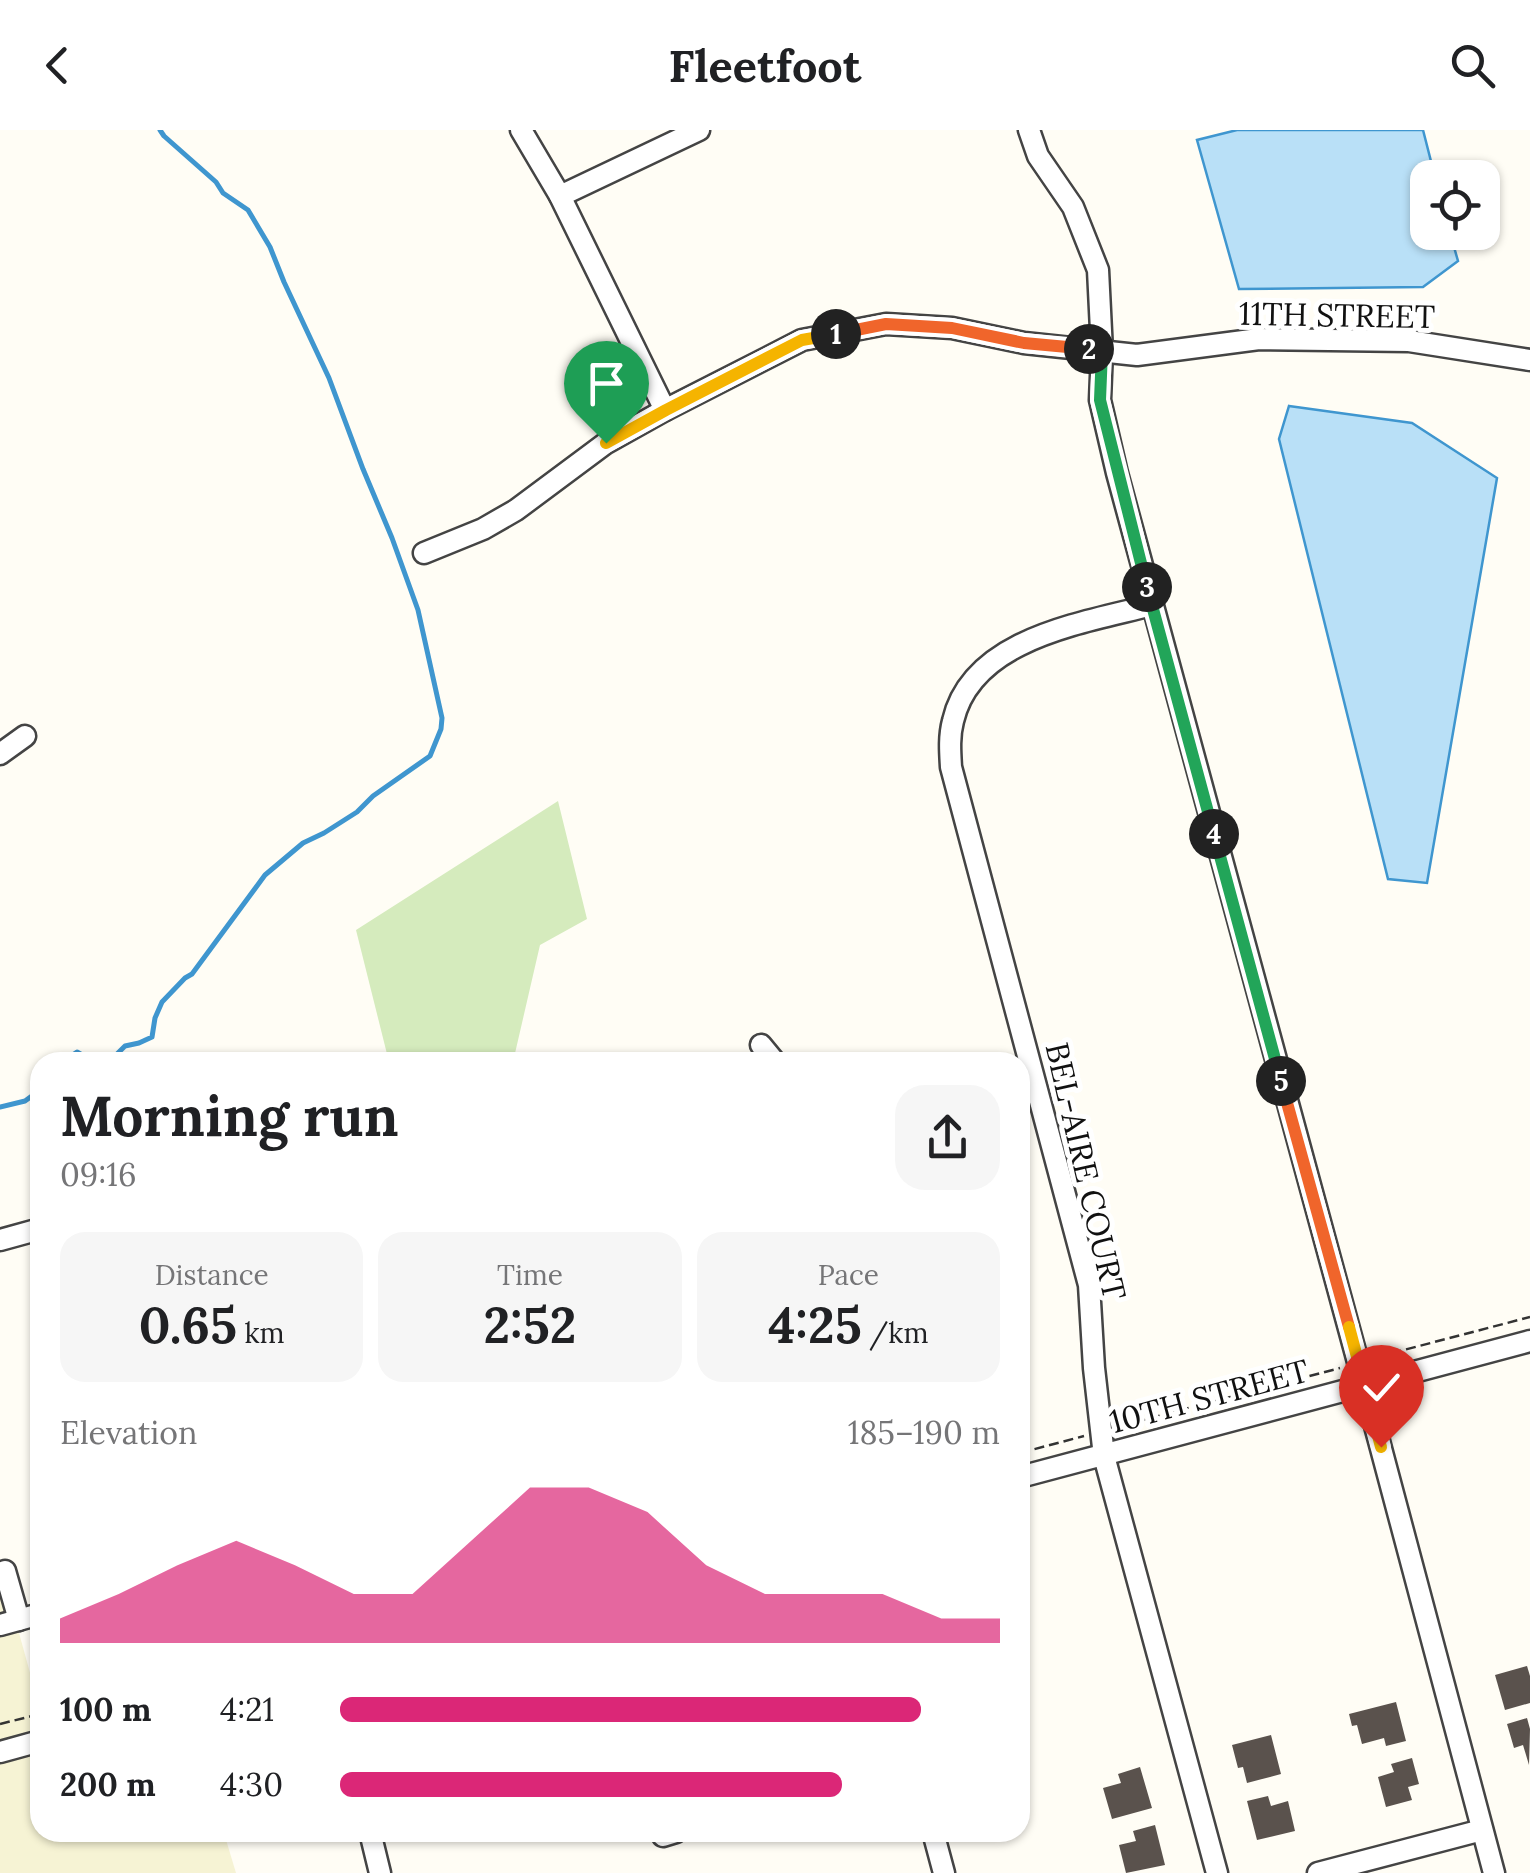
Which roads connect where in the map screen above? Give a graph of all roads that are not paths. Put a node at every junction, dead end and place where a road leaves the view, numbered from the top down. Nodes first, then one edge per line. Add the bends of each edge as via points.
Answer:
1 (520, 130) edge
2 (699, 130) edge
3 (1029, 130) edge
4 (560, 196) junction
5 (1102, 351) junction
6 (1530, 360) edge
7 (666, 410) junction
8 (424, 553) dead end
9 (1152, 604) junction
10 (25, 736) dead end
11 (0, 754) edge
12 (761, 1045) dead end
13 (767, 1052) edge
14 (1027, 1052) edge
15 (1030, 1064) edge
16 (30, 1232) edge
17 (0, 1240) edge
18 (1530, 1341) edge
19 (1364, 1385) junction
20 (1104, 1456) junction
21 (1030, 1475) edge
22 (0, 1573) edge
23 (20, 1620) edge
24 (30, 1744) edge
25 (0, 1752) edge
26 (1482, 1830) junction
27 (372, 1842) edge
28 (936, 1842) edge
29 (380, 1873) edge
30 (944, 1873) edge
31 (1217, 1873) edge
32 (1318, 1873) edge
33 (1494, 1873) edge

1 - 4 street
2 - 4 street
3 - 5 street via 1098,270
4 - 7 street
5 - 6 street, 11TH STREET via 1137,355 1259,338 1409,341
5 - 7 street, 11TH STREET via 886,324 802,340
5 - 9 street via 1100,400
7 - 8 street, 11TH STREET via 606,443 500,520
9 - 14 street, BEL-AIRE COURT via 1053,631 1002,653 954,716 951,767
9 - 19 street
10 - 11 street
12 - 13 street
15 - 20 street, BEL-AIRE COURT via 1089,1285
16 - 17 street
18 - 19 street, 10TH STREET
19 - 20 street, 10TH STREET
19 - 26 street
20 - 21 street, 10TH STREET
20 - 31 street, BEL-AIRE COURT
22 - 23 street via 6,1571
24 - 25 street
26 - 32 street
26 - 33 street
27 - 29 street
28 - 30 street

